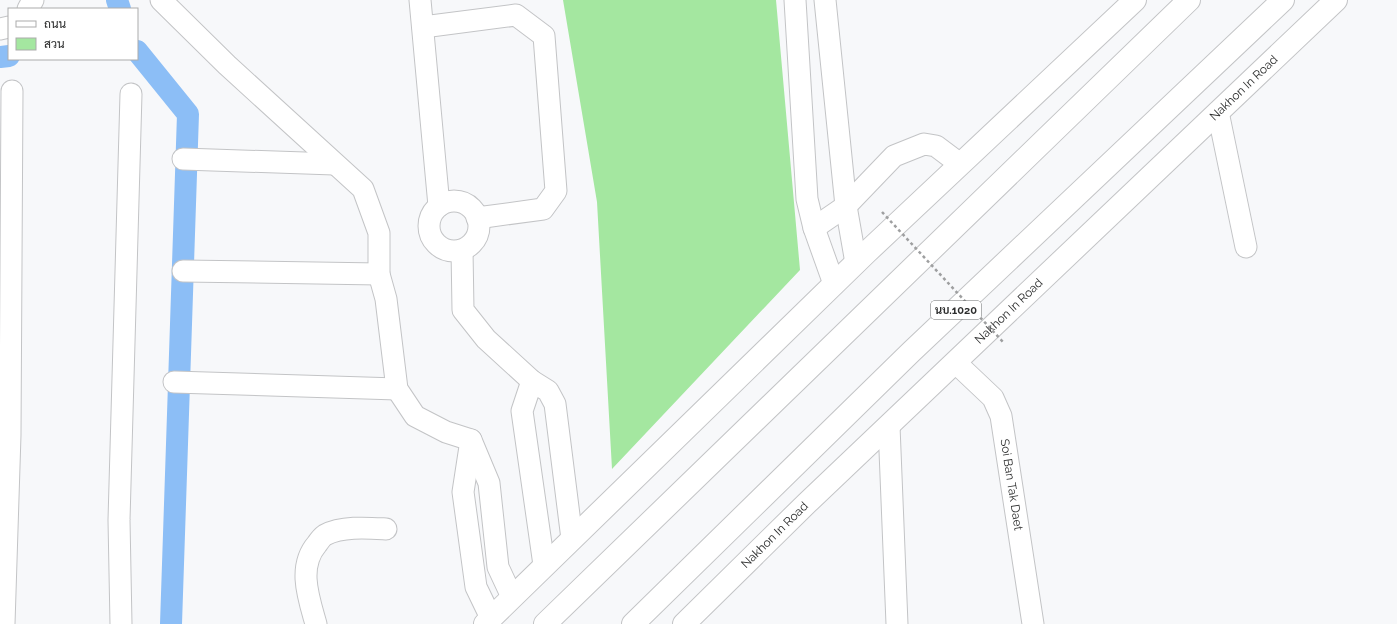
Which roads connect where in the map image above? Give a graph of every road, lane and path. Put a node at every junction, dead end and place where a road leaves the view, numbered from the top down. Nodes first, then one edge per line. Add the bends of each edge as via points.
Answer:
1 (161, 0) edge
2 (420, 0) edge
3 (795, 0) edge
4 (825, 0) edge
5 (1136, 0) edge
6 (1190, 0) edge
7 (1283, 0) edge
8 (1336, 0) edge
9 (423, 27) junction
10 (12, 91) dead end
11 (131, 94) dead end
12 (1218, 112) junction
13 (183, 159) dead end
14 (334, 164) junction
15 (960, 164) junction
16 (439, 206) junction
17 (846, 206) junction
18 (882, 212) dead end
19 (477, 218) junction
20 (814, 228) junction
21 (1246, 247) dead end
22 (462, 250) junction
23 (856, 263) junction
24 (183, 271) dead end
25 (379, 274) junction
26 (834, 284) junction
27 (1004, 343) dead end
28 (956, 362) junction
29 (532, 381) junction
30 (174, 382) dead end
31 (397, 389) junction
32 (889, 426) junction
33 (471, 440) junction
34 (386, 529) dead end
35 (572, 539) junction
36 (544, 566) junction
37 (512, 597) junction
38 (488, 621) edge
39 (4, 624) edge
40 (121, 624) edge
41 (316, 624) edge
42 (544, 624) edge
43 (633, 624) edge
44 (684, 624) edge
45 (897, 624) edge
46 (1033, 624) edge

1 - 14 street
2 - 9 street
3 - 20 street via 807,199
4 - 17 street
5 - 15 main road
6 - 42 main road
7 - 43 main road, นบ.1020 via 911,352
8 - 12 main road, Nakhon In Road / นบ.1020
9 - 16 street
9 - 19 street via 516,15 544,36 556,191 543,209
10 - 39 street via 10,435
11 - 40 street via 119,512
12 - 21 street
12 - 28 main road, Nakhon In Road / นบ.1020
13 - 14 street
14 - 25 street via 363,189 379,233
15 - 17 street via 936,146 924,144 894,156
15 - 23 main road
16 - 19 street via 446,202 461,202 468,206
16 - 22 street via 430,218 429,234 439,247 446,251
17 - 20 street
17 - 23 street
18 - 27 path, bridge
19 - 22 street via 478,233
20 - 26 street
22 - 29 street via 462,310 486,339
23 - 26 main road
24 - 25 street
25 - 31 street via 386,299
26 - 35 main road
28 - 32 main road, Nakhon In Road / นบ.1020
28 - 46 street, Soi Ban Tak Daet via 993,398 1000,416
29 - 35 street via 548,391 556,404
29 - 36 street via 522,411
30 - 31 street
31 - 33 street via 415,416 446,432
32 - 44 main road, Nakhon In Road / นบ.1020
32 - 45 street
33 - 37 street via 489,483 498,568
33 - 38 street via 464,492 476,587
34 - 41 street via 345,530 324,535 312,549 306,569 308,596
35 - 36 main road
36 - 37 main road
37 - 38 main road

